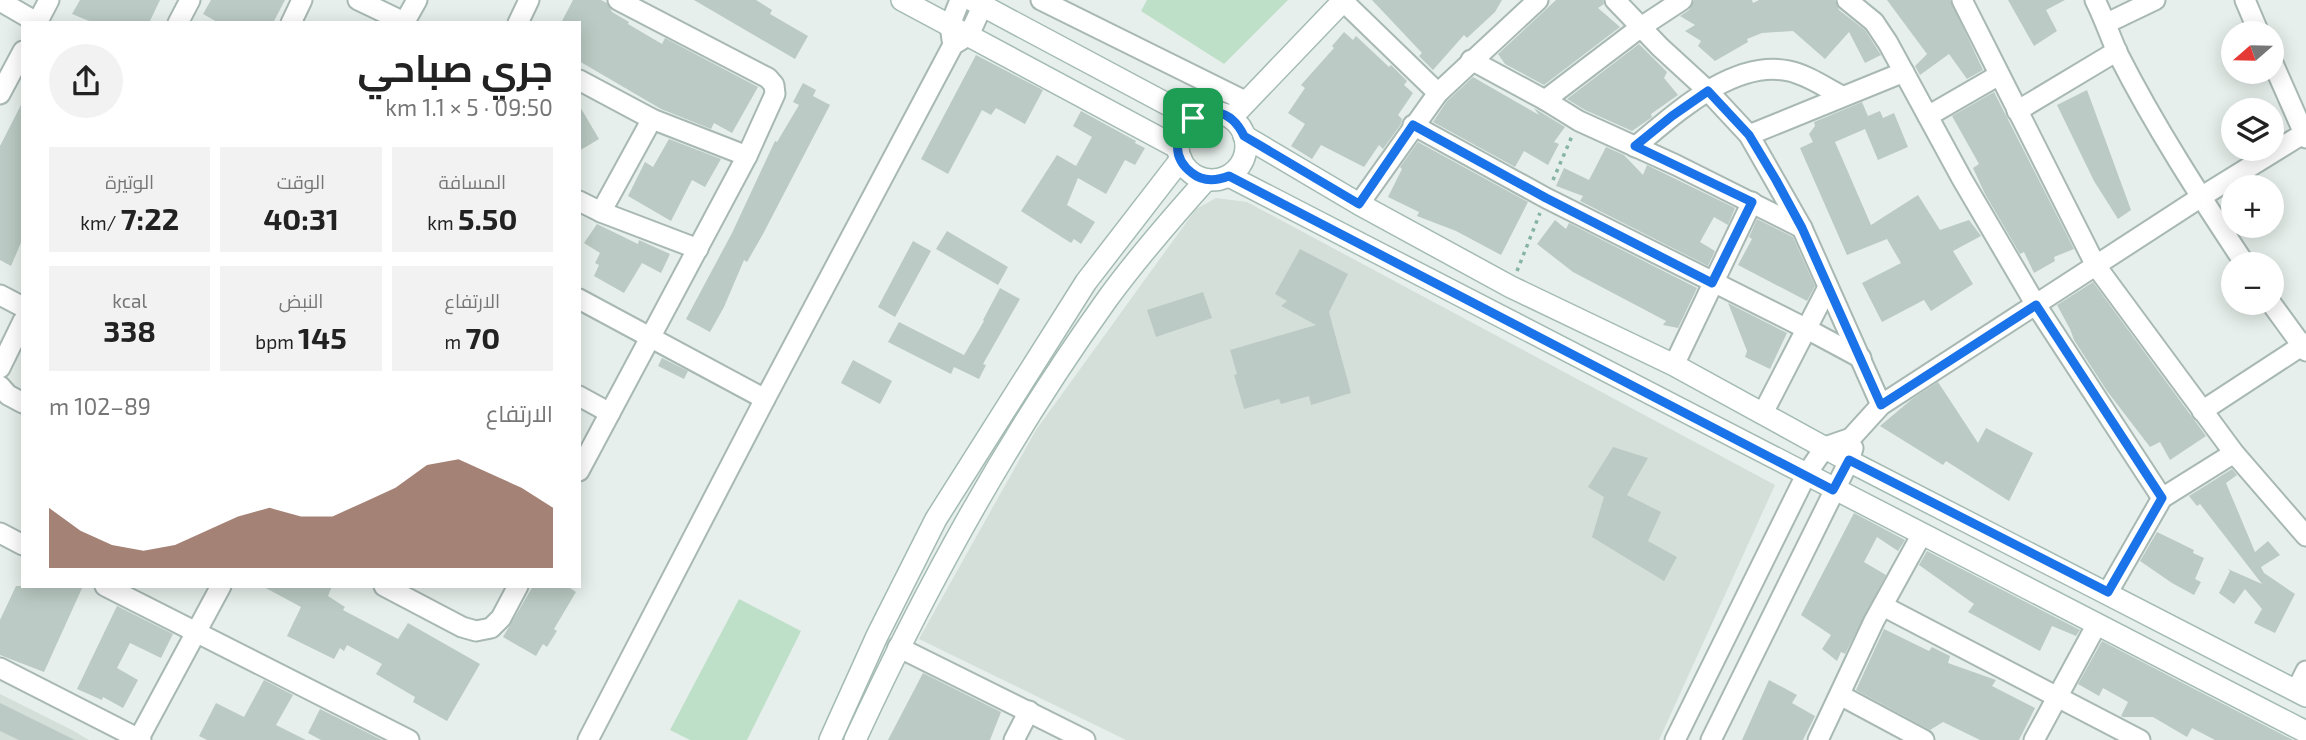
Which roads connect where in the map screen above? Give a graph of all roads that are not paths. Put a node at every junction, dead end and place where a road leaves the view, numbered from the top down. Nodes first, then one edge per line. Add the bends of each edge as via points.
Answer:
1 (49, 0) edge
2 (190, 0) edge
3 (302, 0) edge
4 (358, 0) edge
5 (416, 0) edge
6 (529, 0) edge
7 (618, 0) edge
8 (902, 0) edge
9 (960, 0) edge
10 (1041, 0) edge
11 (1343, 0) edge
12 (1538, 0) edge
13 (1615, 0) edge
14 (1682, 0) edge
15 (1847, 0) edge
16 (1962, 0) edge
17 (2095, 0) edge
18 (2155, 0) edge
19 (2245, 0) edge
20 (0, 1) edge
21 (979, 2) edge
22 (35, 21) edge
23 (39, 21) edge
24 (179, 21) edge
25 (292, 21) edge
26 (402, 21) edge
27 (405, 21) edge
28 (519, 21) edge
29 (2254, 21) edge
30 (2107, 23) junction
31 (1640, 27) junction
32 (957, 35) junction
33 (2117, 51) junction
34 (21, 55) edge
35 (1471, 60) junction
36 (1904, 72) junction
37 (1999, 75) junction
38 (581, 81) edge
39 (2282, 84) edge
40 (1708, 91) junction
41 (1438, 93) junction
42 (0, 94) edge
43 (1842, 96) junction
44 (1545, 100) junction
45 (1245, 102) junction
46 (2017, 111) junction
47 (1928, 116) junction
48 (1193, 118) junction
49 (1231, 118) junction
50 (652, 119) junction
51 (1413, 125) junction
52 (2305, 134) edge
53 (1749, 135) junction
54 (1244, 136) junction
55 (1635, 146) junction
56 (1179, 153) junction
57 (747, 156) junction
58 (1229, 176) junction
59 (1206, 180) junction
60 (2201, 197) junction
61 (581, 202) edge
62 (1752, 202) junction
63 (1359, 204) junction
64 (601, 212) junction
65 (1802, 228) junction
66 (698, 249) junction
67 (2237, 252) edge
68 (2096, 266) junction
69 (1712, 283) junction
70 (1828, 287) junction
71 (0, 295) edge
72 (581, 300) edge
73 (2036, 305) junction
74 (21, 306) edge
75 (2280, 315) edge
76 (21, 325) edge
77 (1807, 328) junction
78 (652, 337) junction
79 (2305, 347) edge
80 (1861, 358) junction
81 (1674, 365) junction
82 (0, 368) edge
83 (0, 386) edge
84 (581, 397) edge
85 (765, 399) junction
86 (21, 402) edge
87 (1881, 405) junction
88 (2202, 411) junction
89 (610, 413) junction
90 (1763, 413) junction
91 (1854, 436) junction
92 (1825, 447) junction
93 (2234, 453) junction
94 (1849, 460) junction
95 (581, 467) edge
96 (1806, 475) junction
97 (1833, 490) junction
98 (2162, 498) junction
99 (0, 533) edge
100 (1922, 534) junction
101 (2306, 536) edge
102 (21, 544) edge
103 (109, 588) edge
104 (220, 588) edge
105 (388, 588) edge
106 (517, 588) edge
107 (2108, 592) junction
108 (1883, 606) junction
109 (2097, 624) junction
110 (196, 632) junction
111 (898, 647) junction
112 (0, 668) edge
113 (2306, 671) edge
114 (2301, 693) edge
115 (1840, 695) junction
116 (2057, 696) junction
117 (1029, 711) junction
118 (2306, 732) edge
119 (139, 740) edge
120 (409, 740) edge
121 (588, 740) edge
122 (830, 740) edge
123 (855, 740) edge
124 (1014, 740) edge
125 (1085, 740) edge
126 (1675, 740) edge
127 (1711, 740) edge
128 (1818, 740) edge
129 (1924, 740) edge
130 (2034, 740) edge
131 (2140, 740) edge

1 - 23 street
2 - 24 street
3 - 25 street
4 - 26 street
5 - 27 street
6 - 28 street
7 - 57 street via 774,85 772,104
8 - 32 street
9 - 32 street
10 - 45 street
11 - 41 street
11 - 45 street
12 - 35 street
13 - 31 street
14 - 31 street
15 - 36 street via 1874,22
16 - 37 street
17 - 30 street
18 - 30 street
19 - 29 street
20 - 22 street
21 - 32 street
21 - 48 street
30 - 33 street
31 - 40 street
31 - 44 street
32 - 56 street
32 - 85 street
33 - 46 street
33 - 60 street
34 - 42 street
35 - 41 street
35 - 44 street
36 - 43 street
36 - 47 street
37 - 46 street
37 - 47 street
38 - 50 street
39 - 52 street
40 - 43 street via 1742,75 1776,69 1791,71
40 - 53 street
40 - 55 street
41 - 51 street
43 - 53 street
44 - 55 street
45 - 49 street
46 - 68 street
47 - 73 street
48 - 49 street via 1212,112
48 - 56 street via 1181,131
49 - 54 street
50 - 57 street
50 - 64 street
51 - 63 street
51 - 69 street
52 - 60 street
53 - 65 street
54 - 58 street via 1243,159
54 - 63 street
55 - 62 street
56 - 59 street via 1186,168
56 - 122 street via 1086,282 936,519
57 - 66 street
58 - 59 street
58 - 96 street
59 - 111 street via 1108,298 1044,393
60 - 67 street
60 - 68 street
61 - 64 street
62 - 65 street
62 - 69 street
63 - 81 street via 1511,287
64 - 66 street
65 - 70 street
66 - 78 street
68 - 73 street
68 - 88 street
69 - 77 street
69 - 81 street
70 - 77 street
70 - 80 street
71 - 74 street
72 - 78 street
73 - 87 street
73 - 98 street
75 - 79 street
76 - 82 street
77 - 80 street
77 - 90 street
78 - 85 street
78 - 89 street
79 - 88 street
80 - 87 street
81 - 90 street
83 - 86 street
84 - 89 street
85 - 121 street
87 - 91 street
88 - 93 street
89 - 95 street
90 - 92 street
91 - 92 street
91 - 94 street
92 - 94 street
92 - 96 street
93 - 98 street
93 - 101 street
94 - 97 street
94 - 107 street
96 - 97 street
96 - 126 street
97 - 100 street
97 - 127 street
98 - 107 street
99 - 102 street
100 - 108 street
100 - 109 street
103 - 110 street
104 - 110 street
105 - 106 street via 476,631 491,628 501,618
107 - 114 street
108 - 115 street
108 - 116 street
109 - 116 street
109 - 118 street
110 - 119 street
110 - 120 street
111 - 117 street
111 - 123 street
112 - 119 street
113 - 114 street
115 - 128 street
115 - 129 street
116 - 130 street
116 - 131 street
117 - 124 street
117 - 125 street

